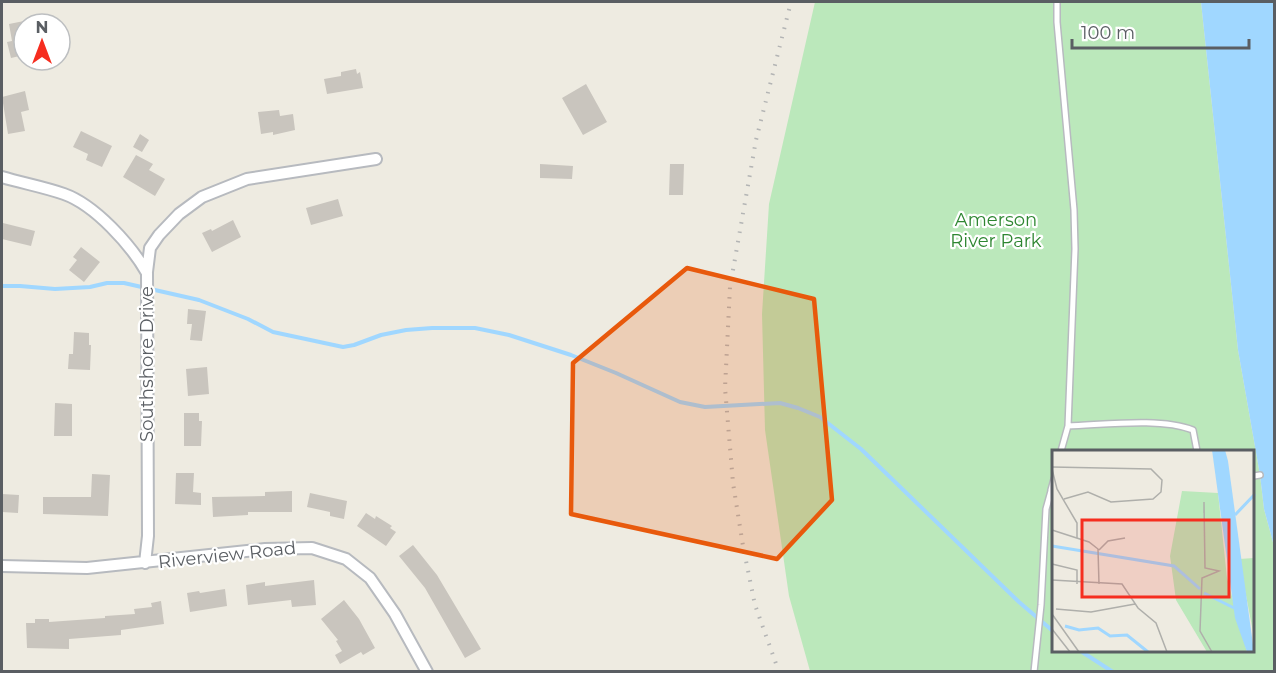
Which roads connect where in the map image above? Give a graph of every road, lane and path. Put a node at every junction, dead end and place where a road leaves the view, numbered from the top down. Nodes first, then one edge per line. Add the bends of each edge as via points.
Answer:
1 (1057, 2) edge
2 (376, 159) dead end
3 (2, 177) edge
4 (147, 273) junction
5 (1068, 426) junction
6 (1061, 450) edge
7 (1197, 450) edge
8 (1052, 490) edge
9 (145, 563) junction
10 (2, 566) edge
11 (427, 672) edge
12 (1034, 672) edge

1 - 5 lane via 1074,210
2 - 4 street via 247,179 202,197 159,235 150,248
3 - 4 street, Southshore Drive via 74,199 112,229 137,255
4 - 9 street, Southshore Drive
5 - 6 lane
5 - 7 lane via 1135,423 1184,427 1193,430
8 - 12 lane via 1046,508
9 - 10 street, Riverview Road via 87,568
9 - 11 street, Riverview Road via 286,548 328,552 359,568 381,591

